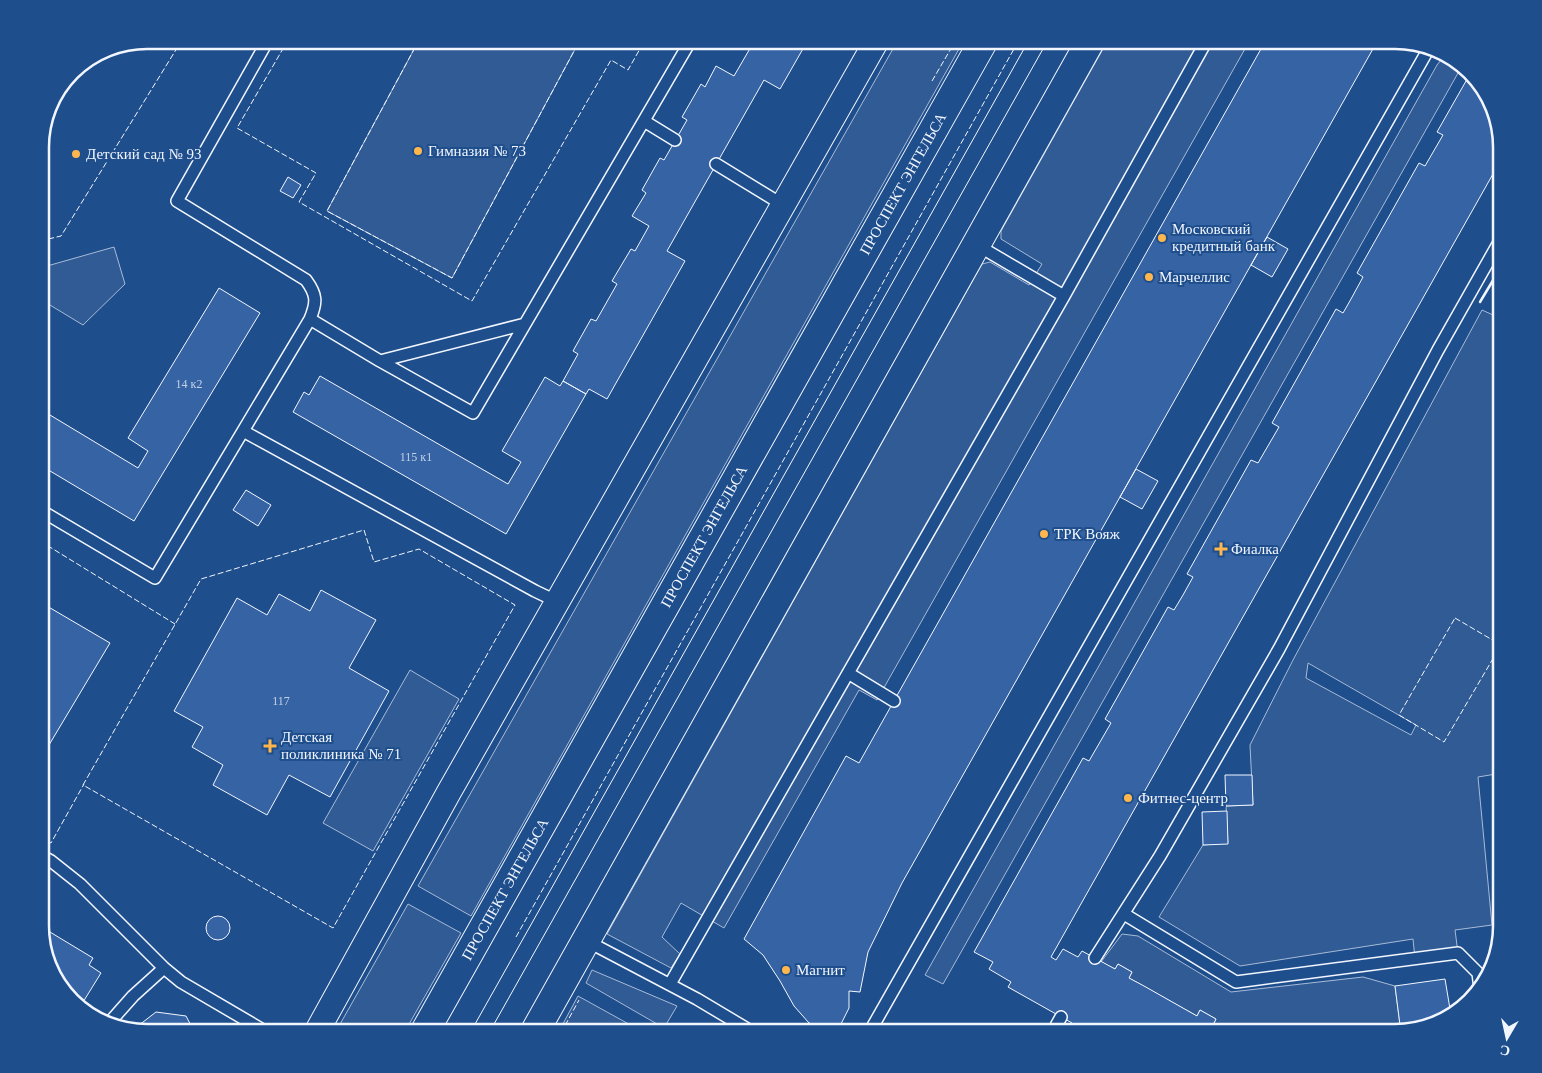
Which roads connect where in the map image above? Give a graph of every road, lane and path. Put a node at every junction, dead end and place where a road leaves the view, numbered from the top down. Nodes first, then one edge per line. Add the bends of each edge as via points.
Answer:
1 (261, 49) edge
2 (686, 49) edge
3 (872, 49) edge
4 (979, 49) edge
5 (1086, 49) edge
6 (1202, 49) edge
7 (1426, 54) edge
8 (644, 121) junction
9 (675, 140) dead end
10 (716, 164) dead end
11 (783, 204) junction
12 (977, 245) junction
13 (1493, 253) edge
14 (1064, 296) junction
15 (310, 319) junction
16 (525, 324) junction
17 (380, 361) junction
18 (242, 431) junction
19 (49, 515) edge
20 (558, 602) junction
21 (848, 673) junction
22 (894, 701) dead end
23 (49, 860) edge
24 (1124, 914) junction
25 (585, 940) junction
26 (1095, 958) dead end
27 (164, 968) junction
28 (1479, 978) edge
29 (670, 984) junction
30 (1061, 1017) dead end
31 (113, 1018) edge
32 (253, 1024) edge
33 (321, 1024) edge
34 (429, 1024) edge
35 (539, 1024) edge
36 (739, 1024) edge
37 (874, 1024) edge
38 (1057, 1024) edge

1 - 15 lane via 177,201 306,280 313,290 316,304
2 - 8 lane
3 - 11 street
4 - 34 main road, ПРОСПЕКТ ЭНГЕЛЬСА
5 - 12 main road
6 - 14 lane
7 - 37 lane
8 - 9 lane
8 - 16 lane
10 - 11 lane
11 - 20 street
12 - 14 lane
12 - 25 main road
13 - 24 lane via 1279,649
14 - 21 lane
15 - 17 lane
15 - 18 lane
16 - 17 lane
16 - 17 lane via 474,413
18 - 19 lane via 155,578
18 - 20 lane
20 - 33 street
21 - 22 lane
21 - 29 lane
23 - 27 lane via 80,884
24 - 26 lane
24 - 28 lane via 1236,982 1458,953 1478,973
25 - 29 lane
25 - 35 main road
27 - 31 lane
27 - 32 lane
29 - 36 lane
30 - 38 lane

